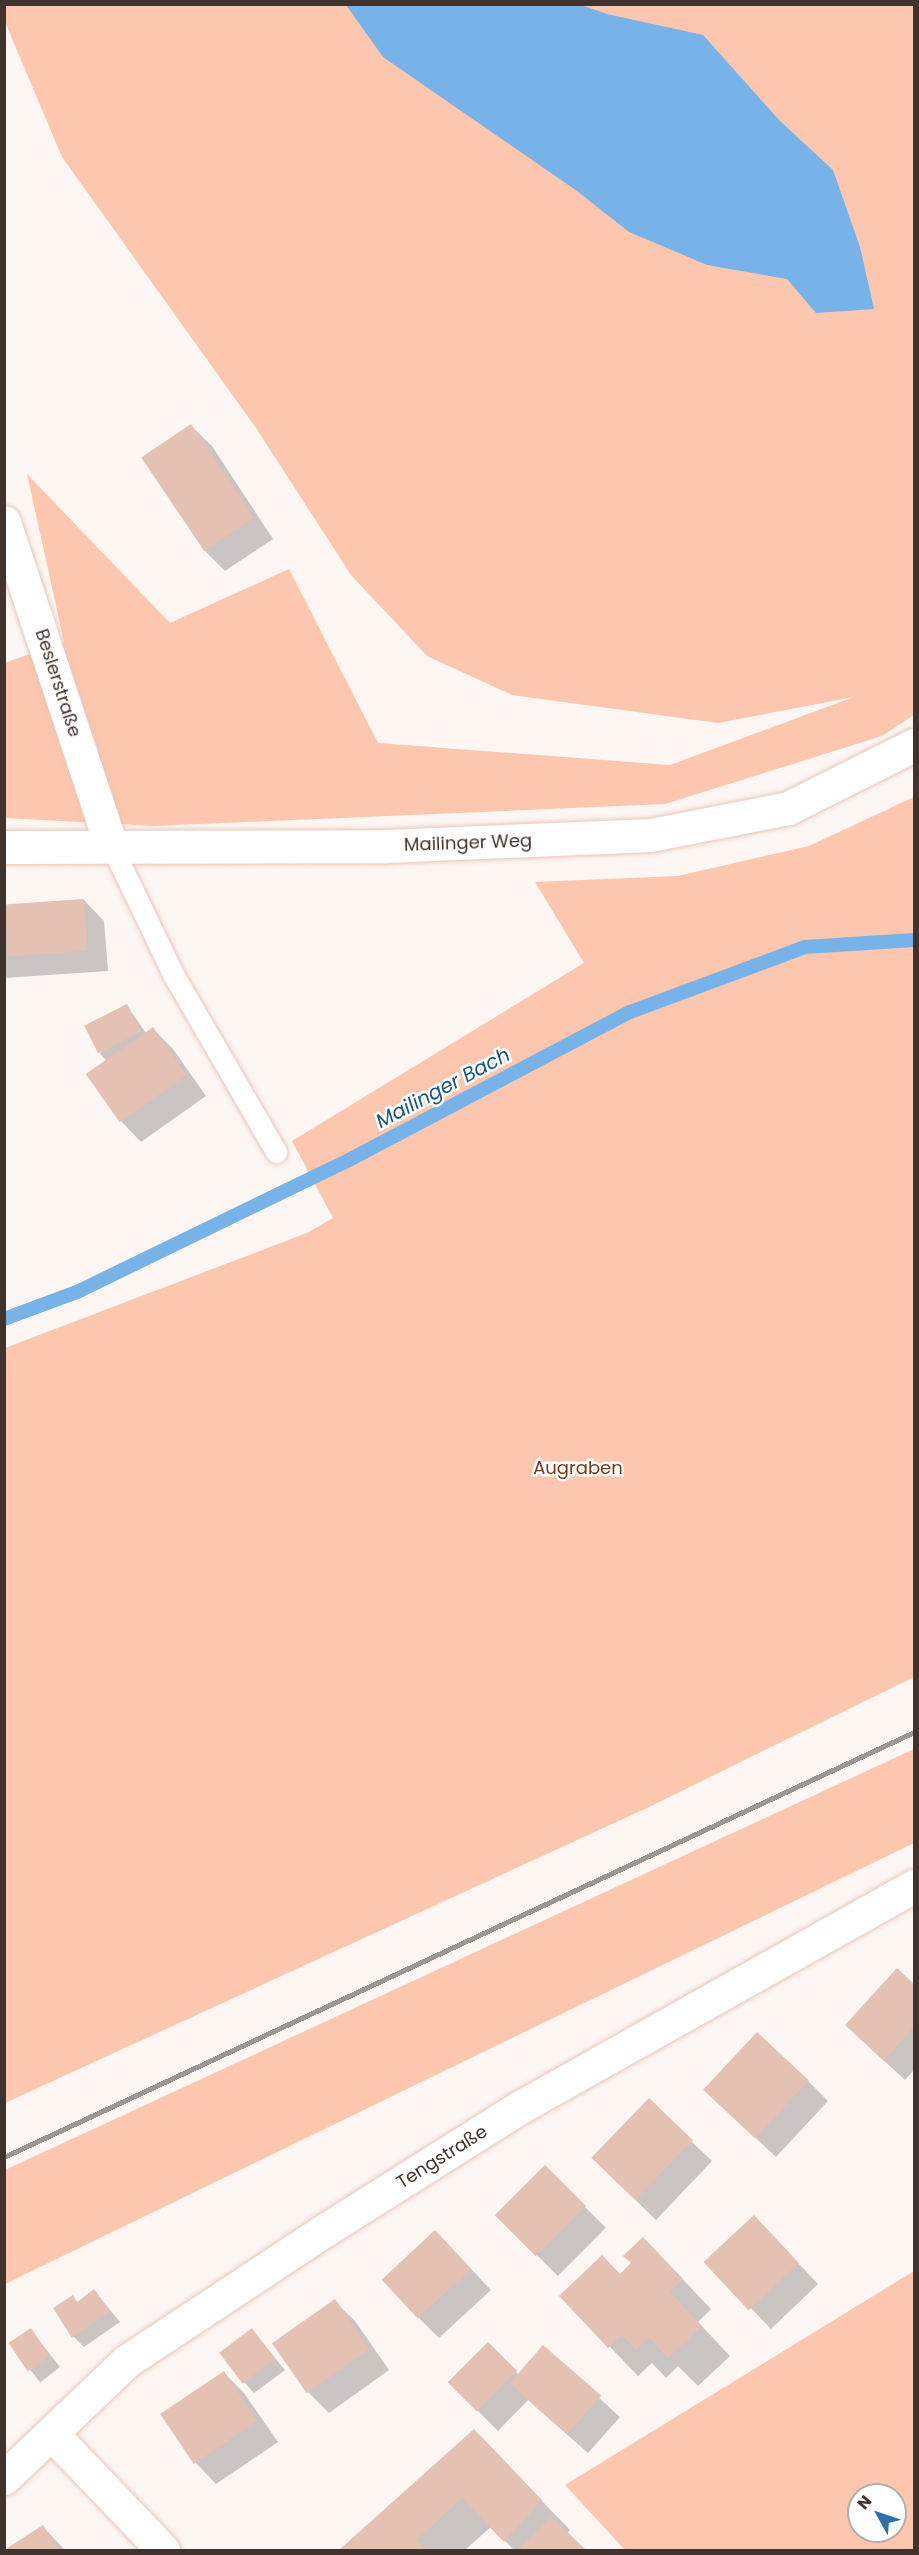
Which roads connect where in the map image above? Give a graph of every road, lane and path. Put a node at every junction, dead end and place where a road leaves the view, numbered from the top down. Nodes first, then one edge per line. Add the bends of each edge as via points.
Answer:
1 (4, 522) edge
2 (915, 745) edge
3 (111, 845) junction
4 (4, 847) edge
5 (276, 1152) dead end
6 (915, 1886) edge
7 (52, 2434) junction
8 (4, 2478) edge
9 (163, 2550) edge

1 - 3 street, Beslerstraße
2 - 3 street, Mailinger Weg via 788,808 651,836 386,846
3 - 4 street, Mailinger Weg
3 - 5 lane via 173,974
6 - 7 street, Tengstraße via 522,2106 325,2230 127,2361
7 - 8 street, Tengstraße
7 - 9 street

